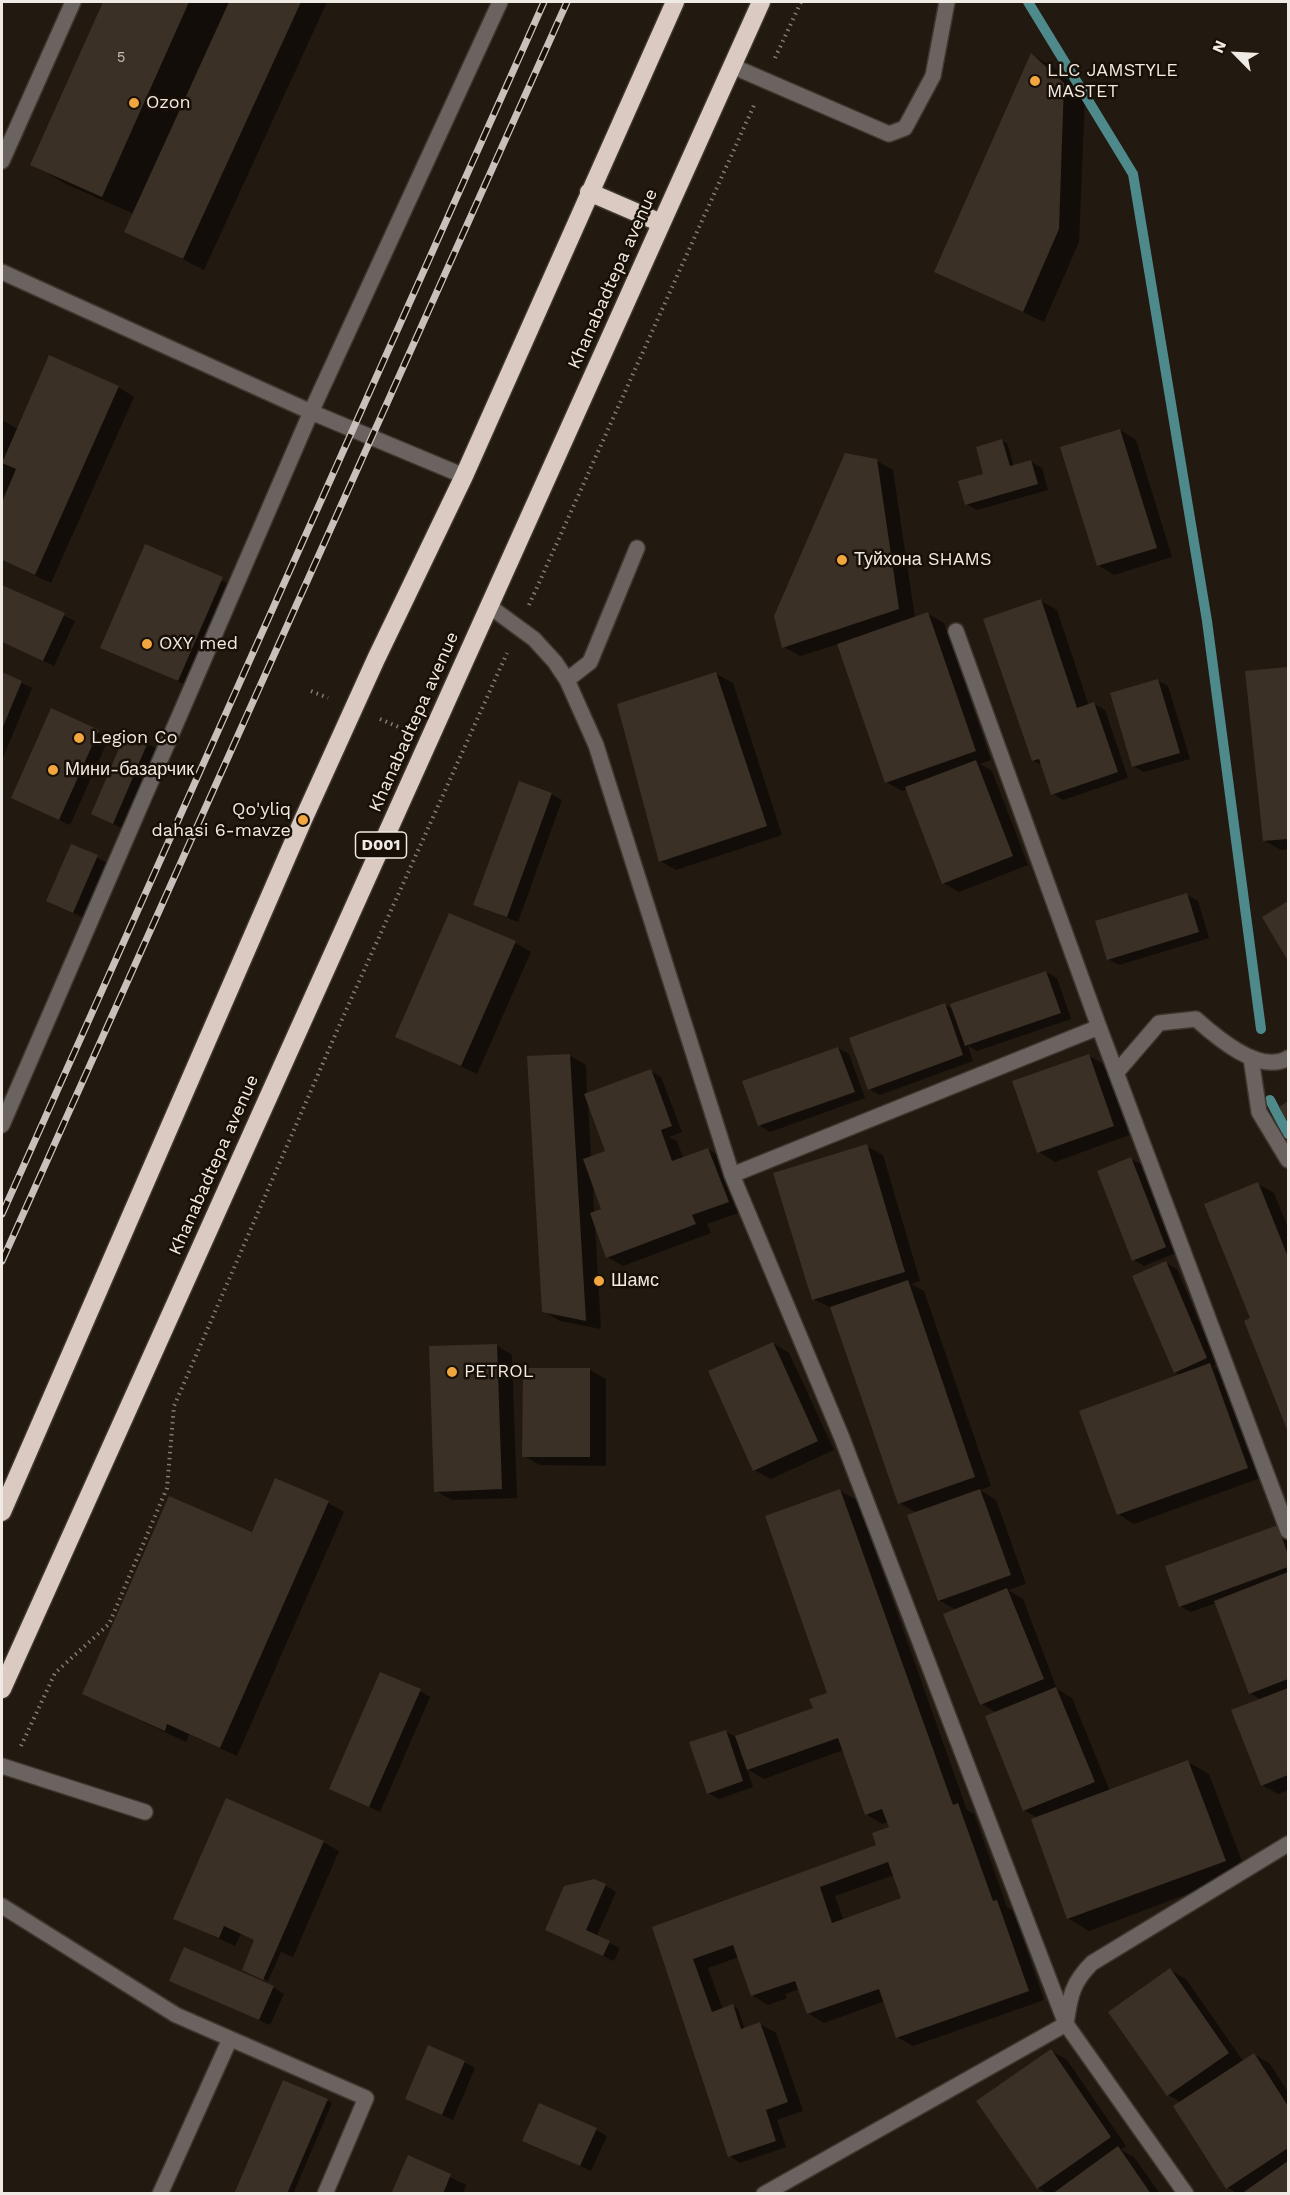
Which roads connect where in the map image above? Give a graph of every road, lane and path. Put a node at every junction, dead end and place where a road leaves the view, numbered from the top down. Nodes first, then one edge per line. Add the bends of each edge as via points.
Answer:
1 (73, 2) edge
2 (500, 2) edge
3 (675, 2) edge
4 (761, 2) edge
5 (801, 2) edge
6 (947, 2) edge
7 (732, 66) junction
8 (765, 81) junction
9 (2, 161) edge
10 (589, 192) junction
11 (661, 223) junction
12 (2, 272) edge
13 (311, 412) junction
14 (464, 476) junction
15 (637, 548) dead end
16 (489, 606) junction
17 (519, 628) junction
18 (956, 632) dead end
19 (567, 680) junction
20 (311, 692) dead end
21 (354, 708) junction
22 (429, 740) junction
23 (462, 753) junction
24 (1099, 1027) junction
25 (1251, 1058) junction
26 (1285, 1060) edge
27 (1116, 1073) junction
28 (2, 1125) edge
29 (1288, 1160) edge
30 (732, 1175) junction
31 (2, 1512) edge
32 (1288, 1531) edge
33 (2, 1689) edge
34 (6, 1768) edge
35 (145, 1812) dead end
36 (1288, 1844) edge
37 (2, 1906) edge
38 (1066, 2024) junction
39 (231, 2038) junction
40 (160, 2193) edge
41 (325, 2193) edge
42 (764, 2193) edge
43 (1186, 2193) edge

1 - 9 street
2 - 13 street
3 - 10 highway
4 - 7 highway, Khanabadtepa avenue / D001
5 - 8 path
6 - 8 street via 933,76 905,128 889,134
7 - 8 street
7 - 11 highway, Khanabadtepa avenue / D001
8 - 17 path
10 - 11 highway
10 - 14 highway
11 - 16 highway, Khanabadtepa avenue / D001
12 - 13 street
13 - 14 street
13 - 28 street
14 - 21 highway
15 - 19 street via 590,662
16 - 17 street
16 - 22 highway, Khanabadtepa avenue / D001
17 - 19 street via 534,639
17 - 23 path
18 - 24 street
19 - 30 street via 596,745
20 - 21 path
21 - 22 path
21 - 31 highway
22 - 23 path
22 - 33 highway, Khanabadtepa avenue / D001
23 - 34 path via 174,1406 167,1488 109,1624 55,1673
24 - 27 street
24 - 30 street
25 - 26 street
25 - 27 street via 1221,1043 1196,1019 1159,1023
25 - 29 street via 1259,1112
27 - 32 street
30 - 38 street via 842,1438
34 - 35 street
36 - 38 street via 1092,1963 1078,1977 1071,1992
37 - 39 street via 176,2015
38 - 42 street
38 - 43 street
39 - 40 street
39 - 41 street via 366,2098

